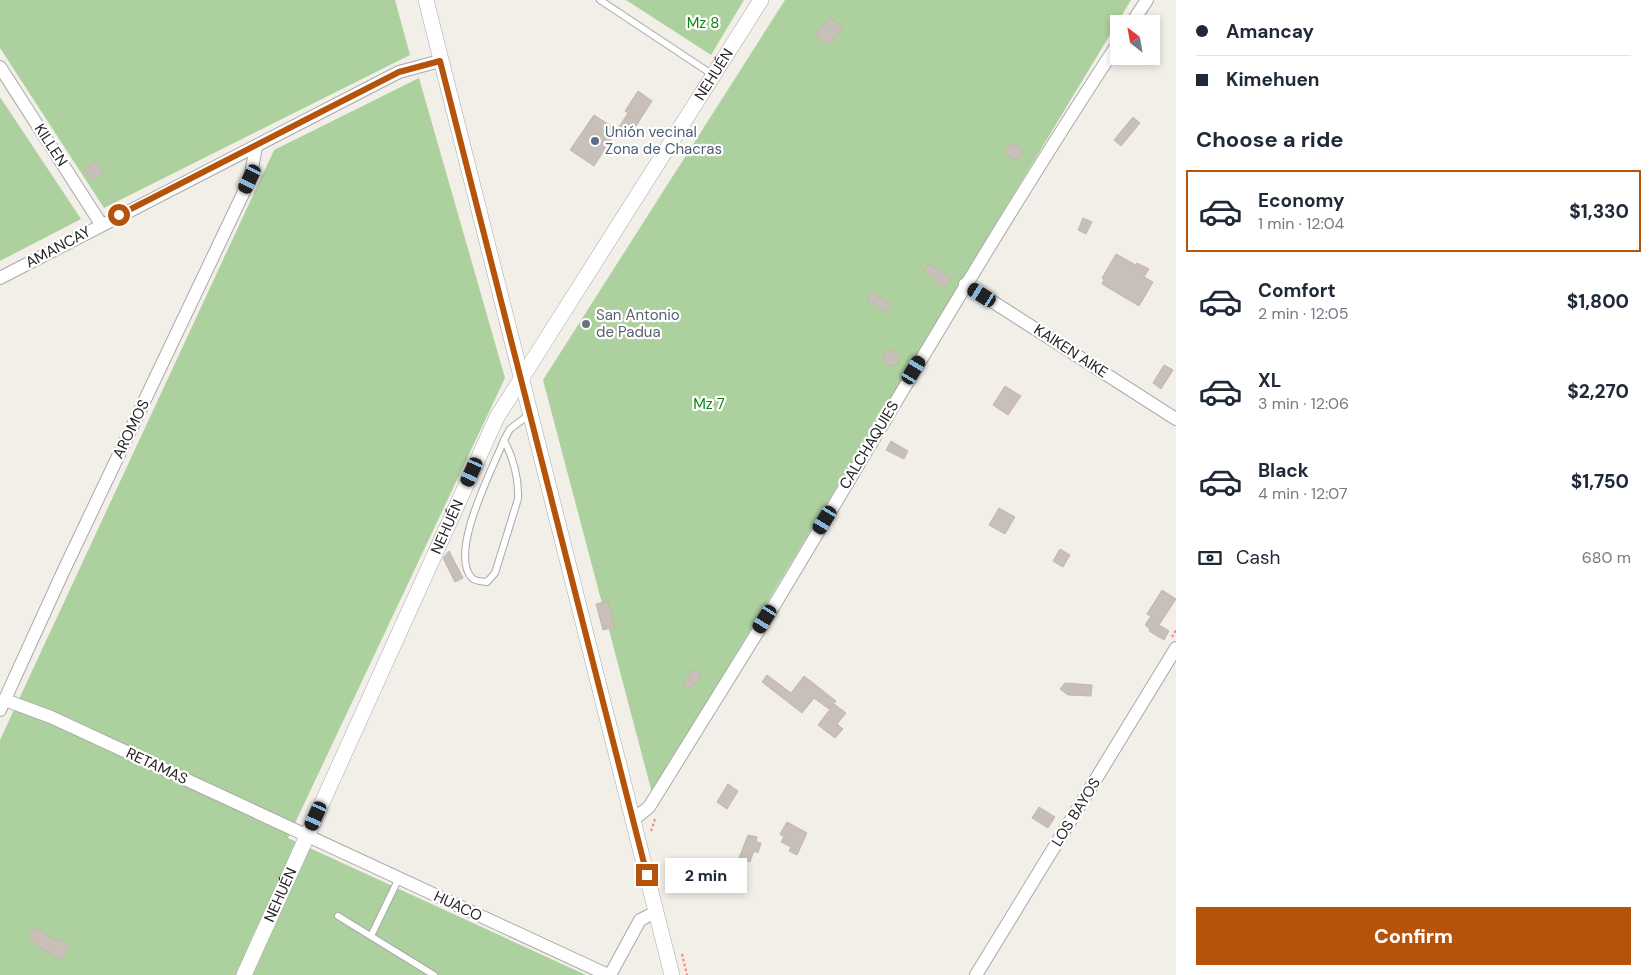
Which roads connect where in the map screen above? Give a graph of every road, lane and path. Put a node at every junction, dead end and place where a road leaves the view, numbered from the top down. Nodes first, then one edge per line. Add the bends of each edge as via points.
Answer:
1 (426, 0) edge
2 (600, 0) edge
3 (761, 0) edge
4 (1147, 0) edge
5 (1137, 15) edge
6 (1110, 56) edge
7 (440, 61) junction
8 (0, 67) edge
9 (714, 76) junction
10 (256, 147) junction
11 (102, 224) junction
12 (0, 278) edge
13 (965, 284) junction
14 (521, 377) junction
15 (530, 414) junction
16 (1176, 419) edge
17 (504, 440) junction
18 (1176, 648) edge
19 (2, 705) edge
20 (656, 817) dead end
21 (633, 820) junction
22 (650, 833) dead end
23 (308, 834) junction
24 (399, 878) junction
25 (656, 912) junction
26 (338, 916) dead end
27 (371, 936) junction
28 (680, 948) dead end
29 (244, 975) edge
30 (434, 975) edge
31 (609, 975) edge
32 (672, 975) edge
33 (687, 975) edge
34 (976, 975) edge

1 - 7 street
2 - 9 lane
3 - 9 street, NEHUÉN
4 - 5 street
6 - 13 street, CALCHAQUIES
7 - 10 street, AMANCAY via 399,72
7 - 14 street
8 - 11 street, KILLEN
9 - 14 street, NEHUÉN
10 - 11 street, AMANCAY
10 - 19 street, AROMOS via 250,179
11 - 12 street, AMANCAY
13 - 16 street, KAIKEN AIKE
13 - 21 street, CALCHAQUIES via 774,605 649,807
14 - 15 street
14 - 23 street, NEHUÉN via 496,418
15 - 17 lane via 510,429
15 - 21 street
17 - 17 lane via 519,487 518,498 495,572 487,582 476,581 467,567 466,540 472,516
18 - 34 street, LOS BAYOS
19 - 23 street, RETAMAS via 50,717
20 - 22 path
21 - 25 street
23 - 24 street, HUACO
23 - 29 street, NEHUÉN
24 - 27 lane
24 - 31 street, HUACO
25 - 31 street via 640,920
25 - 32 street
26 - 27 lane
27 - 30 lane
28 - 33 path

